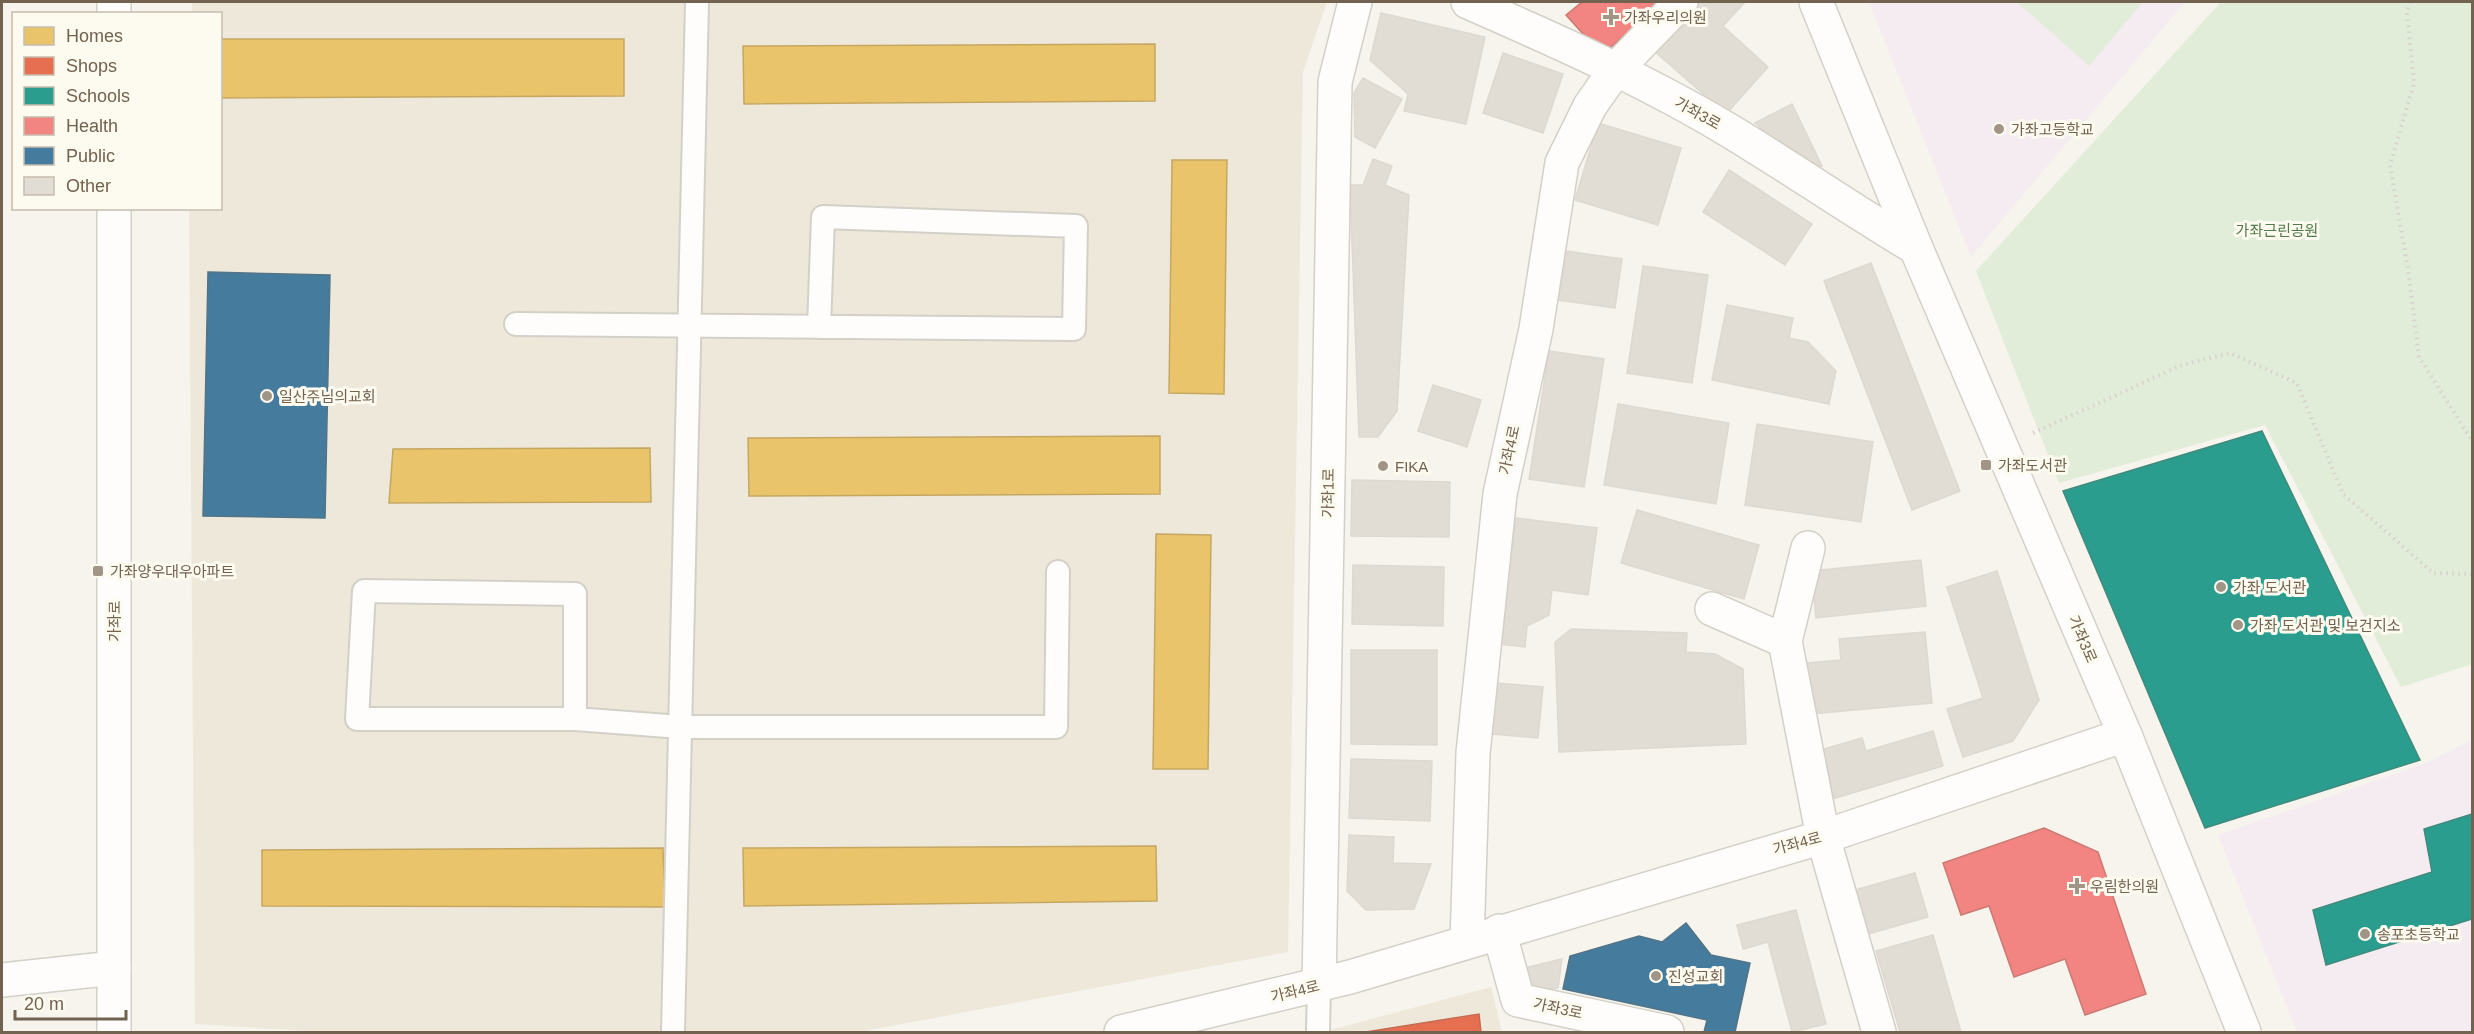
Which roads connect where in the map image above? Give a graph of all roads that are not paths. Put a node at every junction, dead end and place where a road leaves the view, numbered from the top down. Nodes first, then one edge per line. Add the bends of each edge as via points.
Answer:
1 (698, 2) edge
2 (1355, 2) edge
3 (1468, 2) edge
4 (1681, 2) edge
5 (1816, 2) edge
6 (1616, 69) junction
7 (114, 210) edge
8 (1916, 248) junction
9 (516, 324) dead end
10 (690, 326) junction
11 (819, 327) junction
12 (1809, 548) dead end
13 (1058, 572) dead end
14 (1712, 609) dead end
15 (1785, 641) junction
16 (575, 719) junction
17 (681, 727) junction
18 (2125, 735) junction
19 (1823, 837) junction
20 (1499, 931) junction
21 (1467, 942) junction
22 (114, 968) junction
23 (2, 980) edge
24 (1319, 986) junction
25 (114, 1032) edge
26 (673, 1032) edge
27 (1121, 1032) edge
28 (1318, 1032) edge
29 (1667, 1032) edge
30 (1879, 1032) edge
31 (2244, 1032) edge

1 - 10 lane
2 - 24 street, 가좌1로 via 1335,82
3 - 6 street, 가좌3로
4 - 6 street, 가좌4로
5 - 8 street, 가좌3로
6 - 8 street, 가좌3로 via 1730,131
6 - 21 street, 가좌4로 via 1590,106 1562,163 1536,329 1500,495 1473,753
7 - 22 street, 가좌로
8 - 18 street, 가좌3로
9 - 10 lane
10 - 11 lane
10 - 17 lane
11 - 11 lane via 823,217 1076,226 1074,329
12 - 15 street
13 - 17 lane via 1056,727
14 - 15 street
15 - 19 street
16 - 16 lane via 357,719 364,591 575,594
16 - 17 lane
17 - 26 lane
18 - 19 street, 가좌4로
18 - 31 street, 가좌3로
19 - 20 street, 가좌4로
19 - 30 street
20 - 21 street, 가좌4로
20 - 29 street, 가좌3로 via 1518,1000
21 - 24 street, 가좌4로
22 - 23 street
22 - 25 street, 가좌로
24 - 27 street, 가좌4로
24 - 28 lane

